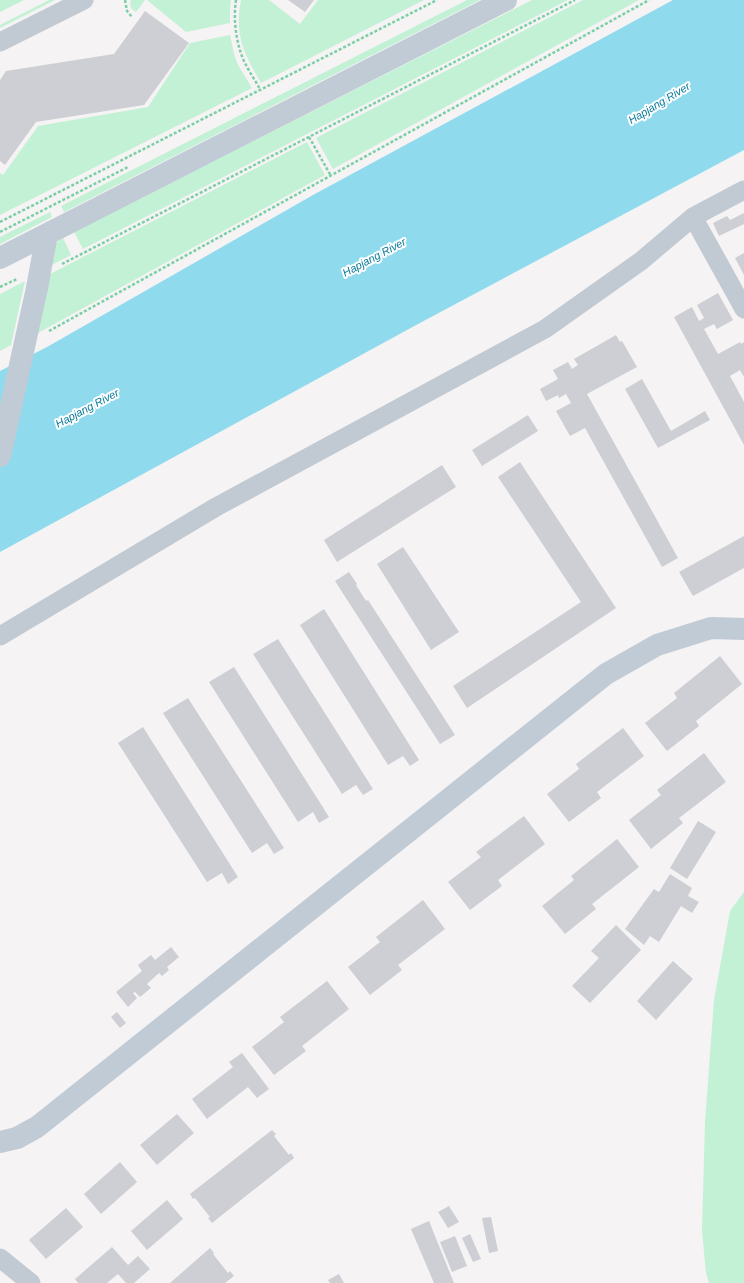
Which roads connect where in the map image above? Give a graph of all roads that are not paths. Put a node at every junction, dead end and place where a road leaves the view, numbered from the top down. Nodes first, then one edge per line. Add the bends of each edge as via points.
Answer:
1 (84, 0) edge
2 (506, 0) edge
3 (0, 42) edge
4 (744, 190) edge
5 (693, 217) junction
6 (47, 234) junction
7 (0, 258) edge
8 (744, 309) edge
9 (0, 456) edge
10 (744, 629) edge
11 (0, 636) edge
12 (0, 1142) edge
13 (0, 1258) edge
14 (31, 1283) edge

1 - 3 street
2 - 6 street
4 - 5 street
5 - 8 street
5 - 11 street via 641,261 545,329 216,507
6 - 7 street
6 - 9 street, bridge
10 - 12 street via 711,628 657,645 606,674 37,1127 17,1138
13 - 14 street

